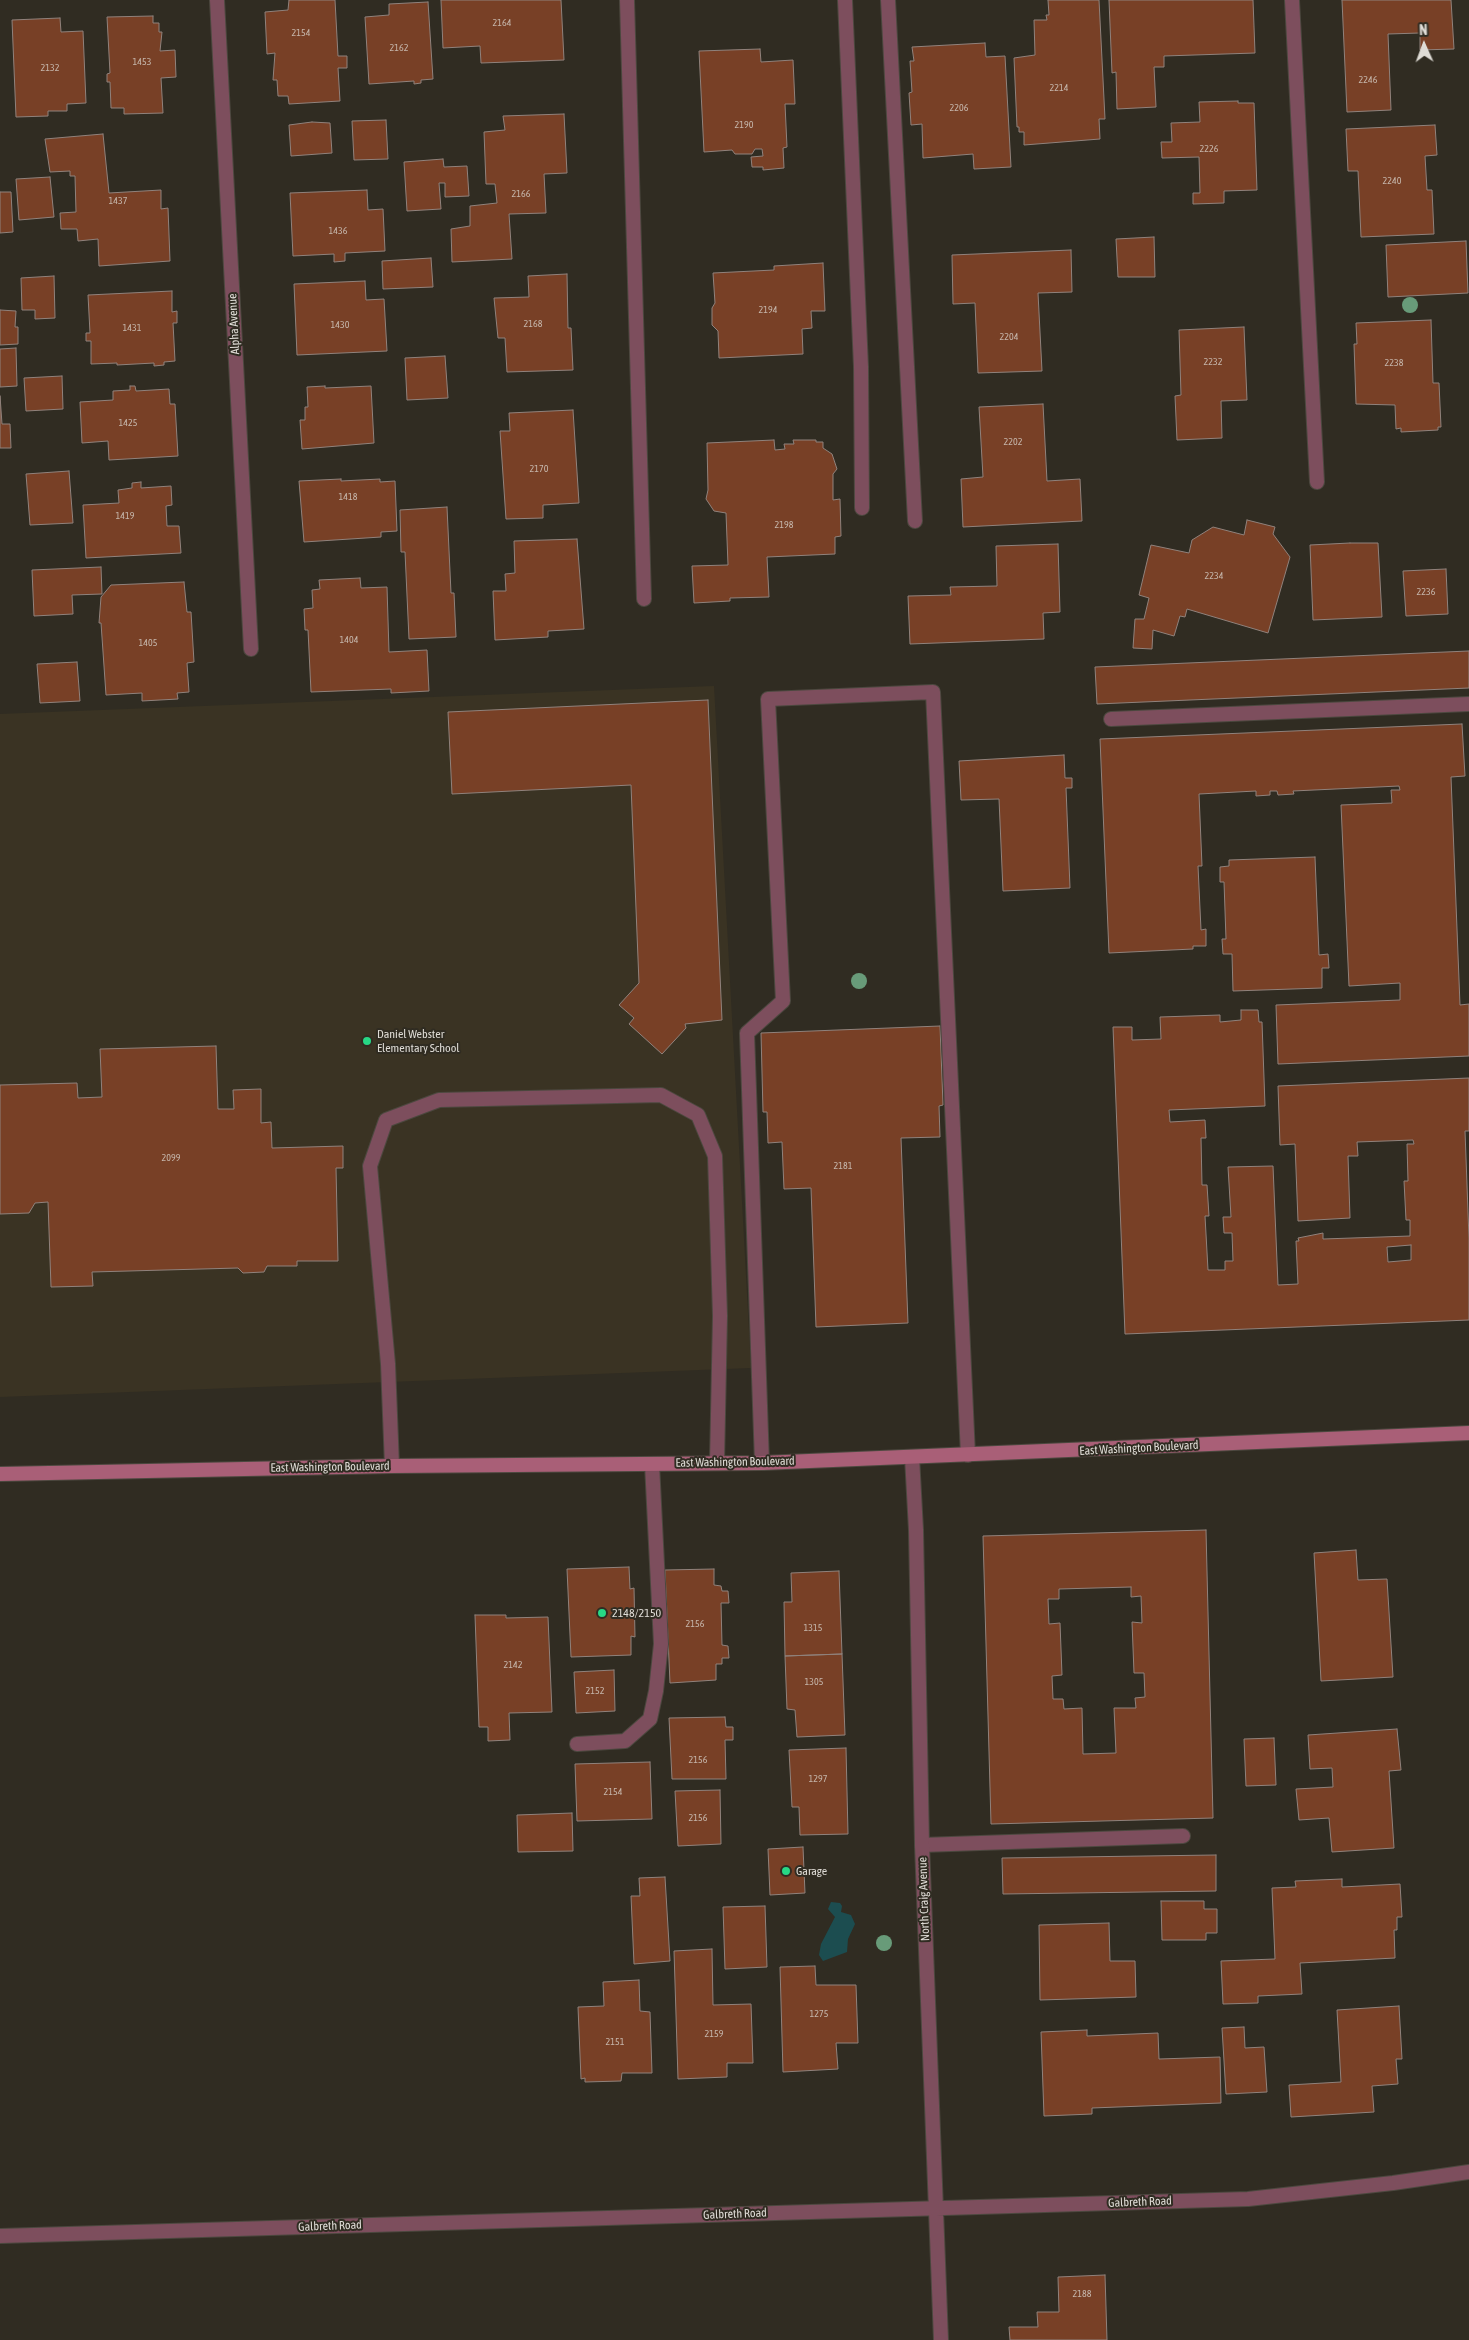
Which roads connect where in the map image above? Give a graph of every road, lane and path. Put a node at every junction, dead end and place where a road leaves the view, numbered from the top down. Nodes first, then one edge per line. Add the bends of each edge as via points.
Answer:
1 (217, 0) edge
2 (627, 0) edge
3 (844, 0) edge
4 (888, 0) edge
5 (1292, 0) edge
6 (1317, 482) dead end
7 (862, 508) dead end
8 (915, 521) dead end
9 (644, 599) dead end
10 (251, 649) dead end
11 (1469, 704) edge
12 (1111, 720) dead end
13 (1469, 1433) edge
14 (968, 1455) junction
15 (912, 1457) junction
16 (762, 1462) junction
17 (717, 1463) junction
18 (652, 1464) junction
19 (392, 1466) junction
20 (0, 1474) edge
21 (577, 1744) dead end
22 (1183, 1836) dead end
23 (922, 1845) junction
24 (1469, 2172) edge
25 (935, 2207) junction
26 (0, 2236) edge
27 (941, 2340) edge

1 - 10 street, Alpha Avenue
2 - 9 street
3 - 7 street via 861,367
4 - 8 street
5 - 6 street
11 - 12 street
13 - 14 main road, East Washington Boulevard
14 - 15 main road, East Washington Boulevard
14 - 16 street via 933,692 768,699 783,1001 746,1033
15 - 16 main road, East Washington Boulevard
15 - 23 street, North Craig Avenue
16 - 17 main road, East Washington Boulevard
17 - 18 main road, East Washington Boulevard
17 - 19 street via 720,1316 715,1156 698,1115 661,1094 440,1100 386,1120 370,1166 388,1364
18 - 19 main road, East Washington Boulevard
18 - 21 street via 661,1644 650,1719 625,1741
19 - 20 main road, East Washington Boulevard
22 - 23 street
23 - 25 street, North Craig Avenue
24 - 25 street, Galbreth Road via 1248,2199
25 - 26 street, Galbreth Road
25 - 27 street, North Craig Avenue

